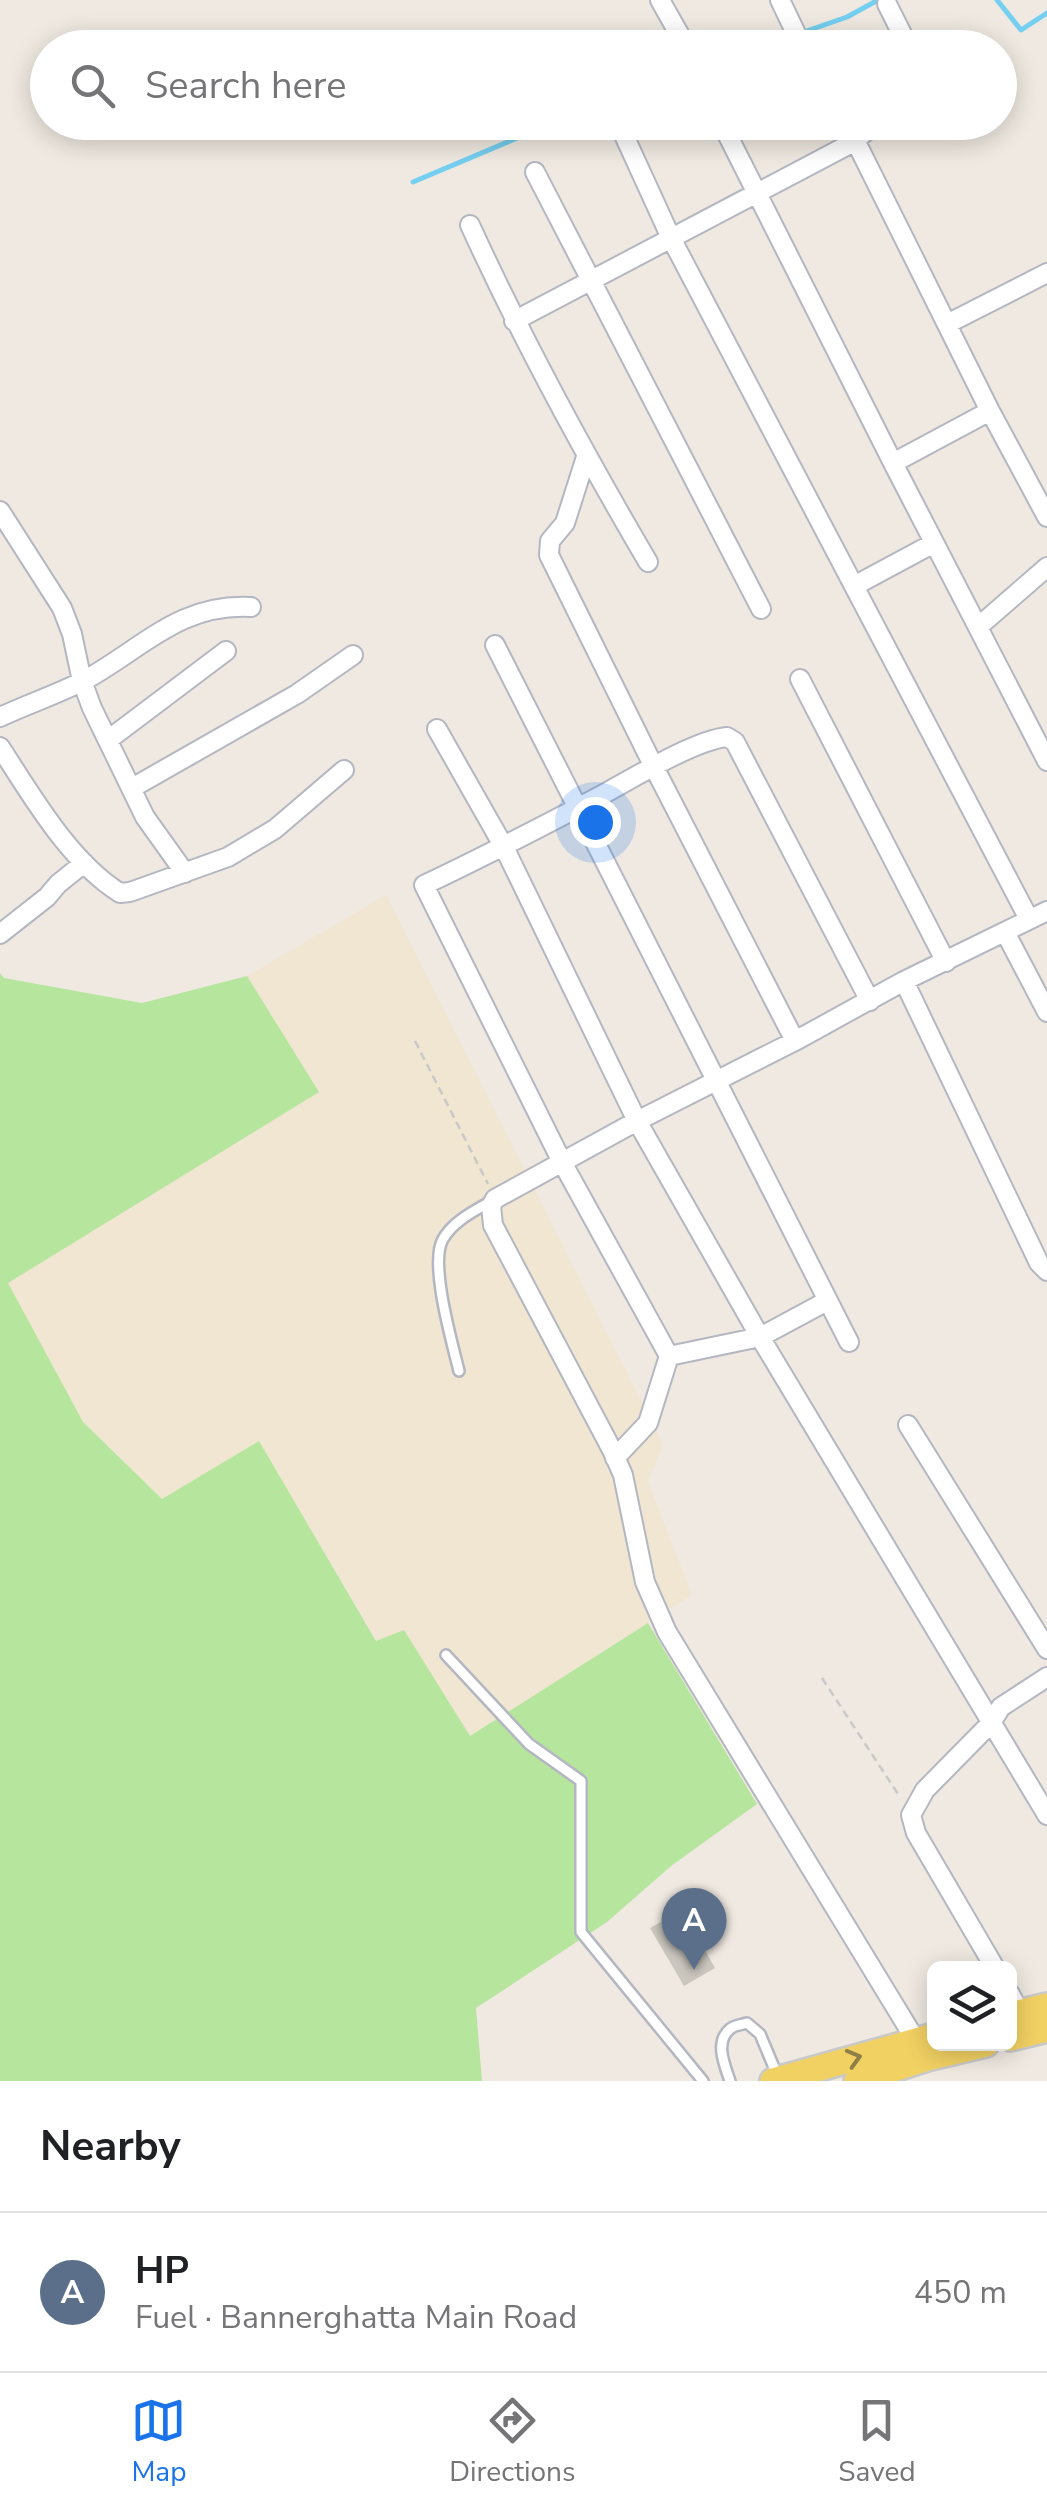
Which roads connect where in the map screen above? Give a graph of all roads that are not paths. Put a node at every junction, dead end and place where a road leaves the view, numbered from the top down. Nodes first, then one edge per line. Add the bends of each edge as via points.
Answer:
1 (660, 0) edge
2 (780, 0) edge
3 (887, 4) dead end
4 (678, 30) edge
5 (795, 30) edge
6 (899, 30) edge
7 (626, 140) edge
8 (730, 140) edge
9 (856, 140) edge
10 (853, 142) junction
11 (536, 172) dead end
12 (756, 193) junction
13 (470, 226) dead end
14 (671, 238) junction
15 (1047, 273) edge
16 (590, 281) junction
17 (514, 321) junction
18 (947, 324) junction
19 (990, 411) junction
20 (586, 457) junction
21 (893, 464) junction
22 (0, 511) edge
23 (1047, 517) edge
24 (934, 543) junction
25 (648, 562) dead end
26 (1047, 567) edge
27 (854, 586) junction
28 (251, 607) dead end
29 (761, 609) dead end
30 (978, 627) junction
31 (494, 645) dead end
32 (226, 651) dead end
33 (353, 655) dead end
34 (800, 679) dead end
35 (82, 681) junction
36 (0, 717) edge
37 (438, 729) dead end
38 (108, 740) junction
39 (0, 747) edge
40 (1047, 761) edge
41 (654, 766) junction
42 (344, 770) dead end
43 (132, 788) junction
44 (578, 808) junction
45 (504, 847) junction
46 (84, 863) junction
47 (185, 873) junction
48 (1047, 911) edge
49 (1029, 919) junction
50 (1006, 932) junction
51 (0, 934) edge
52 (946, 962) junction
53 (904, 981) junction
54 (870, 1001) junction
55 (1047, 1012) edge
56 (795, 1041) junction
57 (715, 1082) junction
58 (636, 1121) junction
59 (562, 1162) junction
60 (495, 1198) junction
61 (1047, 1272) edge
62 (827, 1301) junction
63 (760, 1337) junction
64 (849, 1342) dead end
65 (669, 1356) junction
66 (459, 1371) dead end
67 (908, 1425) dead end
68 (616, 1458) junction
69 (1047, 1650) edge
70 (446, 1654) dead end
71 (1047, 1678) edge
72 (992, 1723) junction
73 (1047, 1815) edge
74 (990, 1961) edge
75 (1047, 2006) edge
76 (1017, 2007) edge
77 (1047, 2029) edge
78 (1017, 2036) edge
79 (926, 2045) edge
80 (777, 2080) edge
81 (702, 2081) edge
82 (730, 2081) edge
83 (858, 2081) edge

1 - 4 street
2 - 5 street
3 - 6 street
7 - 14 street
8 - 12 street
9 - 10 street
10 - 12 street
10 - 18 street
11 - 16 street
12 - 14 street
12 - 21 street
13 - 17 street
14 - 16 street
14 - 27 street
15 - 18 street
16 - 17 street
16 - 29 street
17 - 20 street
18 - 19 street
19 - 21 street
19 - 23 street
20 - 25 street
20 - 41 street via 549,555
21 - 24 street
22 - 35 street via 62,608
24 - 27 street
24 - 30 street
26 - 30 street
27 - 49 street
28 - 35 street via 181,619
30 - 40 street
31 - 44 street
32 - 38 street
33 - 43 street via 298,694
34 - 52 street
35 - 36 street
35 - 38 street
37 - 45 street
38 - 43 street
39 - 46 street
41 - 44 street
41 - 54 street via 714,738 734,742
41 - 56 street
42 - 47 street via 275,829
43 - 47 street
44 - 45 street
44 - 57 street
45 - 58 street
45 - 59 street via 424,886
46 - 47 street via 120,893
46 - 51 street
48 - 49 street
49 - 50 street
50 - 52 street
50 - 55 street
52 - 53 street
53 - 54 street
53 - 61 street
54 - 56 street
56 - 57 street
57 - 58 street
57 - 62 street
58 - 59 street
58 - 63 street
59 - 60 street
59 - 65 street
60 - 66 lane via 455,1223 441,1242 437,1264
60 - 68 street via 493,1225
62 - 63 street
62 - 64 street
63 - 65 street
63 - 72 street
65 - 68 street via 648,1424
67 - 69 street
68 - 79 street via 646,1582 666,1632
70 - 81 lane via 529,1744 581,1781 582,1932
71 - 72 street via 1008,1701
72 - 73 street
72 - 74 street via 926,1790 912,1816
75 - 76 main road
77 - 78 main road
80 -> 79 main road
79 - 83 main road
80 - 82 lane via 760,2034 747,2023 722,2042

